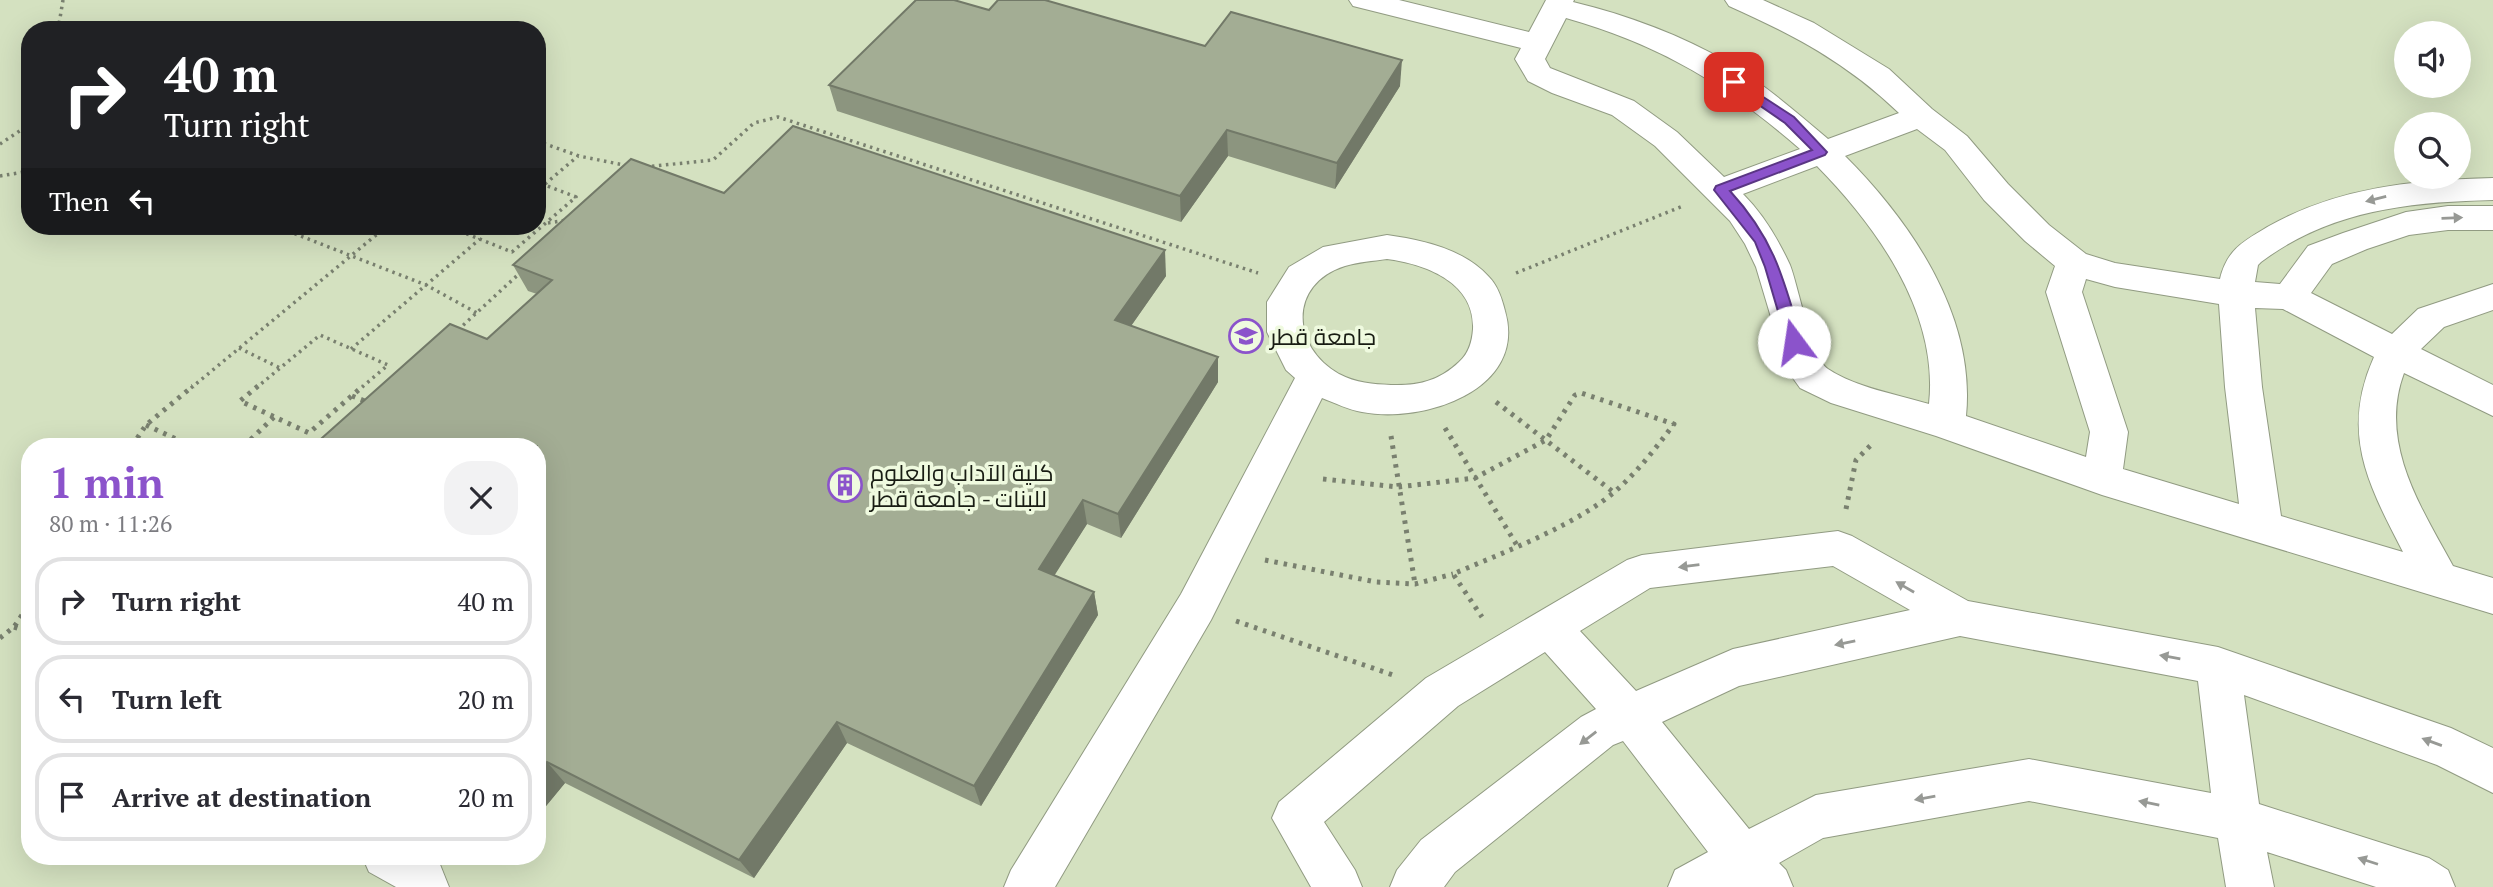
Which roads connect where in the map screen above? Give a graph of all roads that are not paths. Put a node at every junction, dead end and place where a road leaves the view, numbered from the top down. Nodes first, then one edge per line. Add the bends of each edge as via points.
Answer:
1 (1363, 0) edge
2 (1739, 0) edge
3 (1559, 3) edge
4 (1538, 44) junction
5 (1921, 117) junction
6 (1821, 152) junction
7 (2493, 189) edge
8 (1721, 190) junction
9 (2493, 218) edge
10 (2074, 263) junction
11 (2236, 294) junction
12 (2493, 297) edge
13 (2289, 298) junction
14 (2395, 352) junction
15 (1314, 377) junction
16 (2493, 402) edge
17 (1946, 424) junction
18 (2102, 479) junction
19 (2262, 525) junction
20 (2439, 580) junction
21 (2493, 596) edge
22 (1960, 618) junction
23 (1551, 629) junction
24 (2218, 666) junction
25 (1630, 715) junction
26 (2493, 772) edge
27 (2238, 820) junction
28 (403, 865) edge
29 (1756, 873) edge
30 (425, 887) edge
31 (1028, 887) edge
32 (1338, 887) edge
33 (1414, 887) edge
34 (1692, 887) edge
35 (2250, 887) edge
36 (2431, 887) edge

1 - 4 lane
2 - 5 lane via 1804,29 1867,69
3 - 4 lane
3 - 6 lane via 1625,26 1712,66 1789,120
4 - 8 lane via 1530,59 1539,74 1623,108 1666,139
5 - 6 lane
5 - 10 lane via 1956,144 1996,192
6 - 8 lane
6 - 17 lane via 1851,179 1888,225 1918,278 1937,327 1949,382
7 -> 11 lane via 2416,192 2326,212 2258,247 2242,261
8 - 17 lane via 1761,241 1787,312 1798,360 1813,378 1844,393
13 -> 9 lane via 2320,255 2355,241 2406,224
10 - 11 lane via 2115,275
10 - 18 lane via 2064,292 2109,432
11 - 13 lane
11 - 19 lane
12 - 14 lane via 2431,318
13 - 14 lane
14 - 16 lane
14 - 20 lane via 2377,416 2381,462
15 - 15 lane via 1287,344 1282,325 1283,306 1292,284 1320,261 1340,253 1387,247 1434,257 1479,288 1491,316 1487,353 1476,370 1448,389 1386,402 1336,390
15 - 31 lane via 1196,607
17 - 18 lane
18 - 19 lane
19 - 20 lane
20 - 21 lane
22 -> 23 lane via 1838,548 1642,572
24 -> 22 lane
22 -> 25 lane via 1733,667
23 - 25 lane
23 - 32 lane via 1442,692 1295,818
26 -> 24 lane via 2451,749
24 - 27 lane
25 - 29 lane
25 -> 33 lane via 1597,731 1437,856
27 -> 29 lane via 2029,780 1816,817
27 - 35 lane
36 -> 27 lane via 2412,875
28 - 30 lane via 420,874
29 - 34 lane

